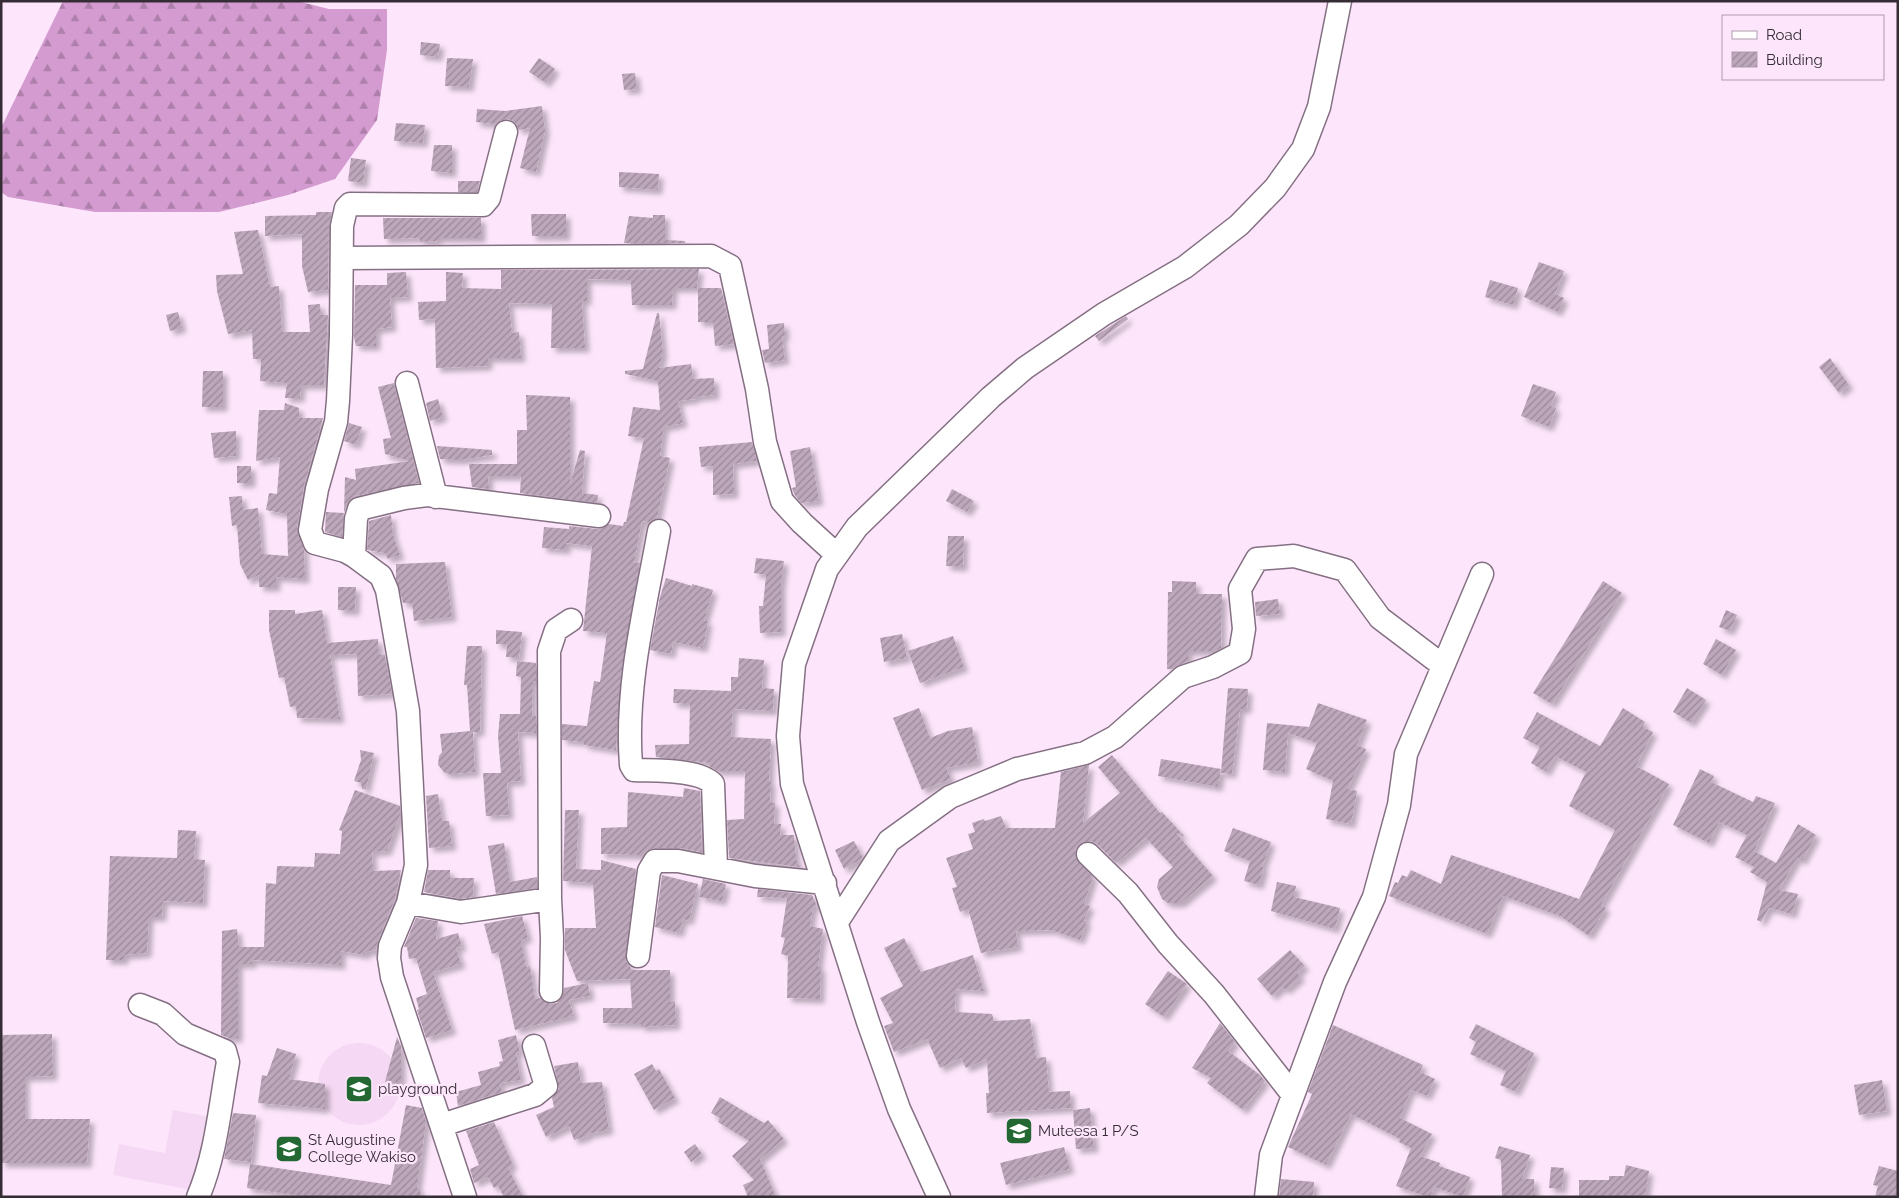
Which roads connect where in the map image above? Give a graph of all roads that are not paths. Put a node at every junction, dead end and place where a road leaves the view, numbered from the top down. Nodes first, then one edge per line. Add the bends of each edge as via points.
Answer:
1 (1340, 1) edge
2 (506, 132) dead end
3 (342, 258) junction
4 (407, 383) dead end
5 (436, 496) junction
6 (600, 516) dead end
7 (659, 531) dead end
8 (837, 555) junction
9 (354, 556) junction
10 (1482, 574) dead end
11 (570, 620) dead end
12 (1442, 665) junction
13 (1088, 854) dead end
14 (716, 867) junction
15 (825, 883) junction
16 (550, 899) junction
17 (408, 903) junction
18 (837, 922) junction
19 (638, 956) dead end
20 (551, 991) dead end
21 (140, 1005) dead end
22 (534, 1046) dead end
23 (1293, 1095) junction
24 (442, 1125) junction
25 (198, 1197) edge
26 (466, 1197) edge
27 (939, 1197) edge
28 (1266, 1197) edge

1 - 8 street via 1318,107 1302,149 1275,188 1239,224 1185,267 1104,314 1025,368 857,528
2 - 3 street via 489,198 483,205 350,204 342,226
3 - 8 street via 711,256 720,259 730,266 765,442 782,501
3 - 9 street via 336,422 317,488 310,530 315,543
4 - 5 street
5 - 6 street
5 - 9 street via 404,498 359,509
7 - 14 street via 632,684 628,731 631,765 634,770 695,774 708,778 713,784
8 - 15 street via 827,569 794,664 788,736 792,784
9 - 17 street via 381,576 387,590 405,686 416,866
10 - 12 street
11 - 16 street via 556,630 549,651
12 - 18 street via 1380,618 1345,570 1294,556 1257,559 1240,589 1244,629 1240,653 1183,677 1115,737 1086,753 1017,769 950,797 889,840
12 - 23 street via 1406,754 1398,805 1374,897 1335,982
13 - 23 street via 1128,893 1168,944 1214,994
14 - 15 street via 755,876
14 - 19 street via 678,861 655,861 650,866
15 - 18 street
16 - 17 street via 461,912
16 - 20 street
17 - 24 street via 390,946 389,958 392,977
18 - 27 street via 899,1109
21 - 25 street via 163,1014 185,1034 227,1054 214,1138
22 - 24 street via 546,1086 535,1095
23 - 28 street via 1271,1155
24 - 26 street

